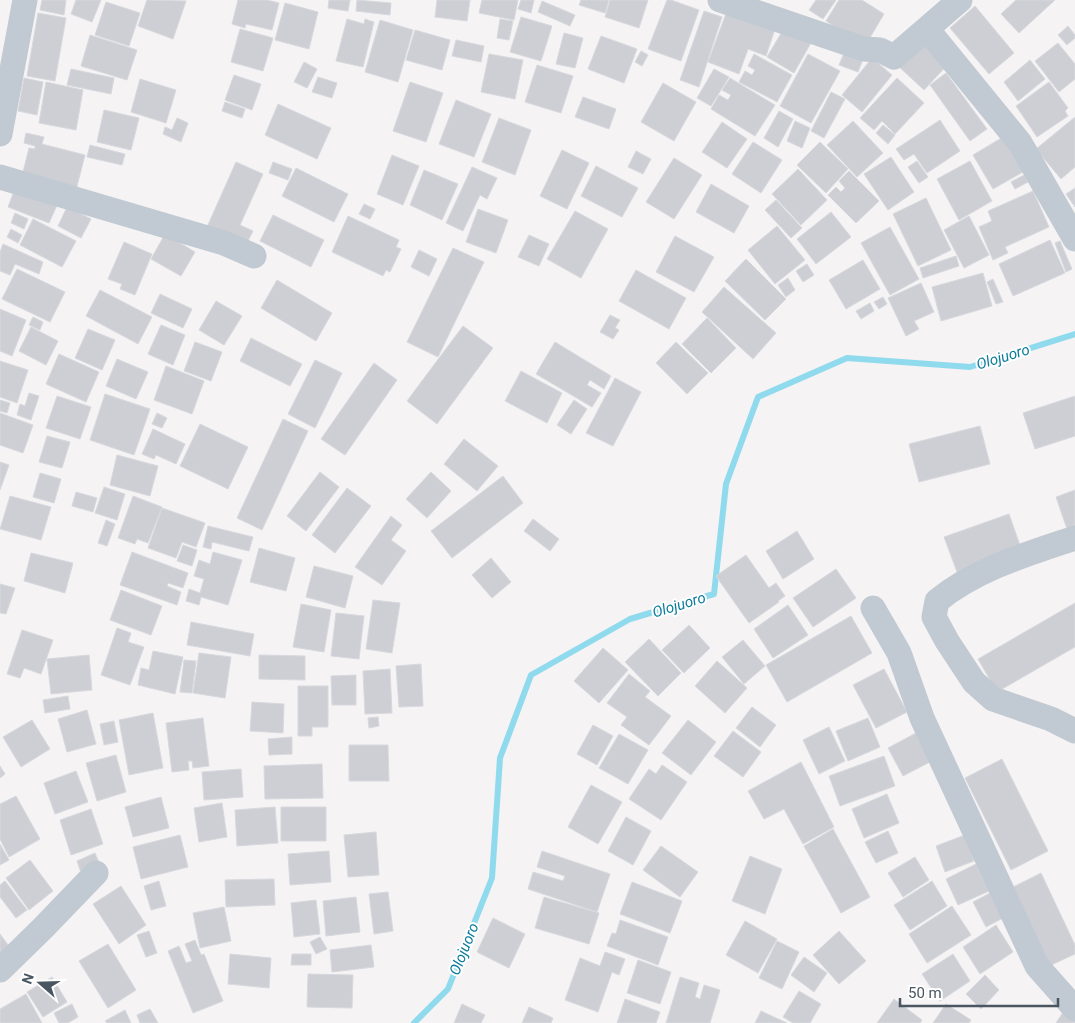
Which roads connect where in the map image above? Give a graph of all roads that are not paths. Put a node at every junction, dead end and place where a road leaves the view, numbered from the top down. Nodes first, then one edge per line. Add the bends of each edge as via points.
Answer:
1 (26, 0) edge
2 (720, 0) edge
3 (960, 0) edge
4 (927, 30) junction
5 (0, 134) edge
6 (0, 177) edge
7 (1075, 238) edge
8 (254, 256) dead end
9 (1075, 538) edge
10 (873, 608) dead end
11 (1075, 731) edge
12 (96, 873) dead end
13 (0, 970) edge
14 (1075, 1009) edge

1 - 5 street
2 - 4 street via 894,57
3 - 4 street
4 - 7 street via 1020,143
6 - 8 street via 224,244
9 - 11 street via 1016,558 960,583 936,601 934,617 974,682 994,699
10 - 14 street via 899,653 922,718 1037,966
12 - 13 street

